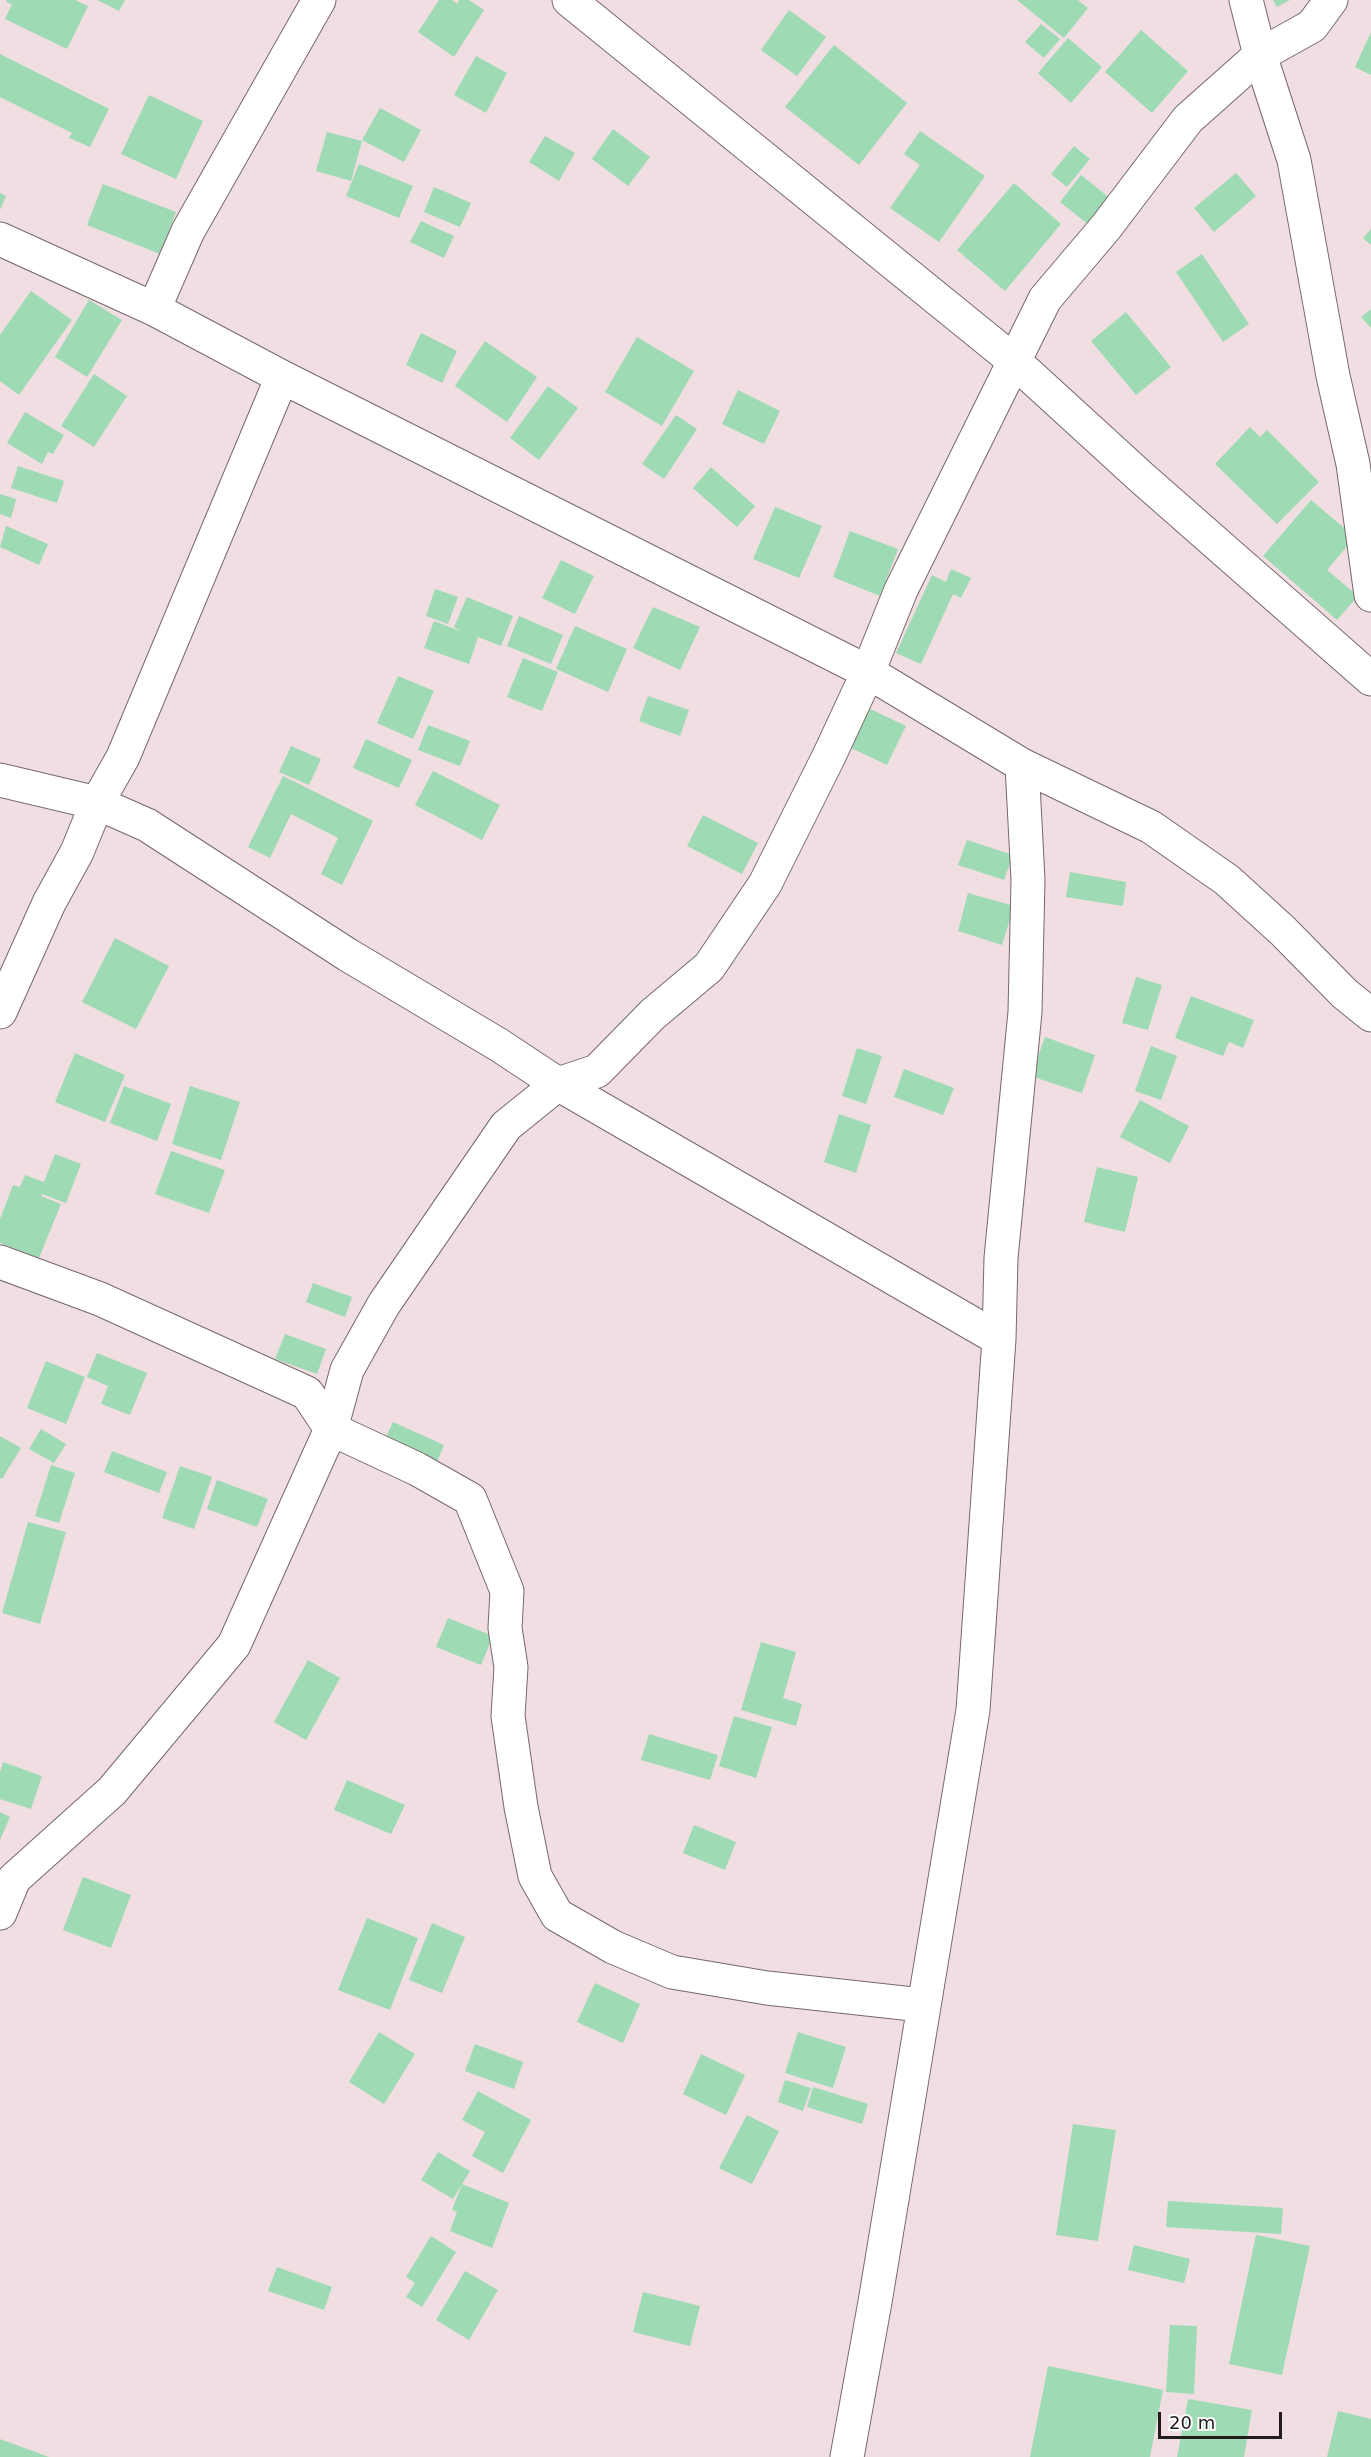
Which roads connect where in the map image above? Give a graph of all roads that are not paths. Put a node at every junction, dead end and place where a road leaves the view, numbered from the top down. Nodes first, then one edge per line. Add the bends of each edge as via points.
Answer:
1 (320, 0) edge
2 (570, 0) edge
3 (1246, 0) edge
4 (1331, 0) edge
5 (1260, 55) junction
6 (0, 239) edge
7 (154, 309) junction
8 (1014, 361) junction
9 (282, 377) junction
10 (1371, 595) edge
11 (868, 672) junction
12 (1371, 679) edge
13 (1022, 765) junction
14 (0, 780) edge
15 (97, 803) junction
16 (0, 1012) edge
17 (1371, 1015) edge
18 (558, 1084) junction
19 (0, 1262) edge
20 (999, 1339) junction
21 (331, 1430) junction
22 (0, 1913) edge
23 (922, 2005) junction
24 (847, 2457) edge

1 - 7 street via 188,231
2 - 8 street
3 - 5 street
4 - 5 street via 1312,26
5 - 8 street via 1188,119 1046,299
5 - 10 street via 1294,160 1353,464
6 - 7 street
7 - 9 street
8 - 11 street via 902,590
8 - 12 street
9 - 11 street
9 - 15 street via 123,757
11 - 13 street
11 - 18 street via 765,884 709,967 653,1014 597,1071
13 - 17 street via 1151,827 1227,880
13 - 20 street via 1028,880 1025,1012 1003,1235
14 - 15 street
15 - 16 street
15 - 18 street via 147,825
18 - 20 street
18 - 21 street via 506,1126 384,1304 347,1370
19 - 21 street via 100,1299 307,1393
20 - 23 street via 973,1710
21 - 22 street via 234,1644 111,1791 14,1879
21 - 23 street via 417,1469 470,1499 507,1591 505,1628 511,1667 508,1716 521,1807 534,1876 557,1915 613,1947 672,1972 767,1989
23 - 24 street

